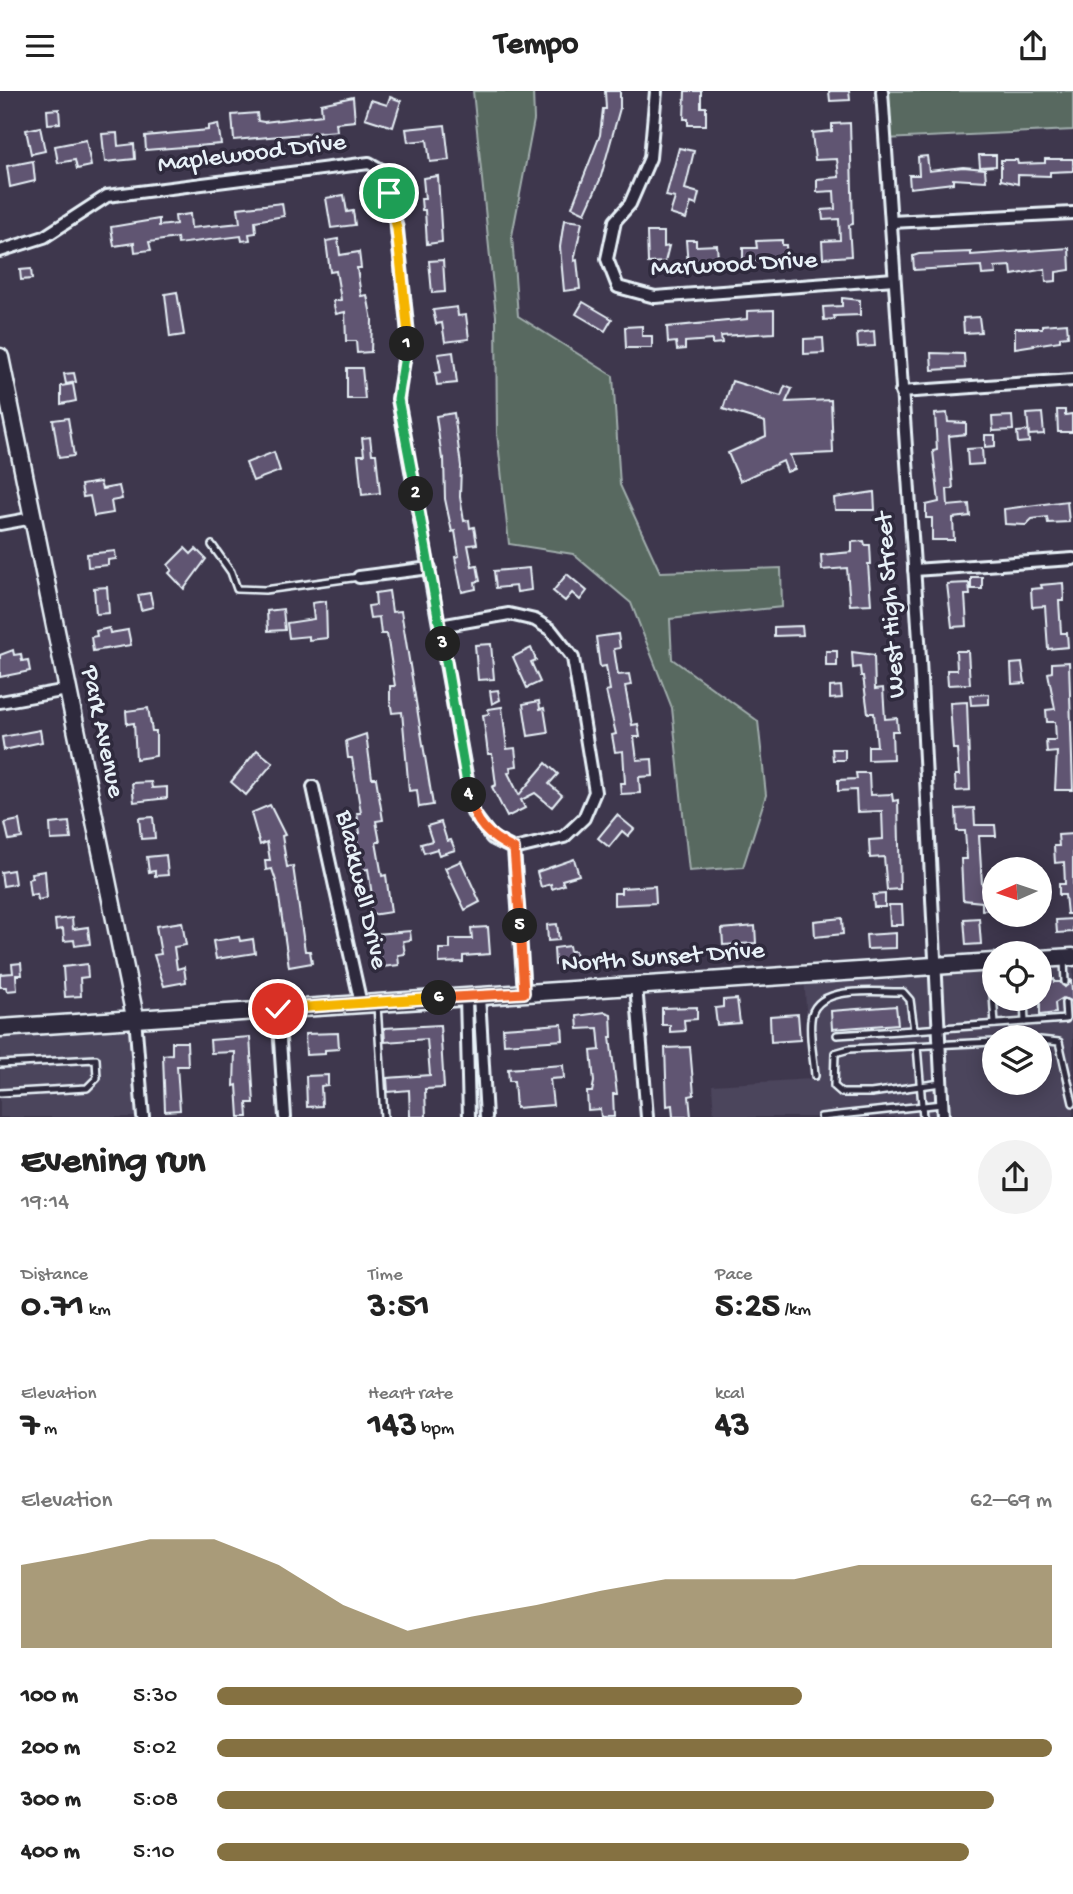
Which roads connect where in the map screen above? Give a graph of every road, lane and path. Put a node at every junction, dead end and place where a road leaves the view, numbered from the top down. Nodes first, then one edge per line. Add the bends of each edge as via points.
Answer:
1 (656, 91) edge
2 (882, 91) edge
3 (1073, 213) edge
4 (891, 222) junction
5 (0, 251) edge
6 (894, 279) junction
7 (0, 358) edge
8 (1073, 380) edge
9 (901, 392) junction
10 (33, 518) junction
11 (0, 524) edge
12 (212, 545) dead end
13 (1073, 559) edge
14 (430, 568) junction
15 (914, 570) junction
16 (359, 577) joint
17 (440, 626) junction
18 (67, 690) junction
19 (0, 702) edge
20 (313, 787) dead end
21 (514, 849) junction
22 (1068, 957) edge
23 (982, 963) edge
24 (935, 966) junction
25 (1065, 982) dead end
26 (636, 985) junction
27 (524, 993) junction
28 (472, 996) junction
29 (369, 1003) junction
30 (1065, 1003) dead end
31 (278, 1009) junction
32 (994, 1011) edge
33 (1025, 1011) edge
34 (135, 1017) junction
35 (1025, 1022) junction
36 (995, 1024) junction
37 (938, 1027) junction
38 (0, 1028) edge
39 (914, 1030) junction
40 (837, 1035) dead end
41 (1052, 1041) edge
42 (982, 1043) edge
43 (939, 1045) junction
44 (917, 1046) junction
45 (0, 1063) edge
46 (816, 1076) dead end
47 (941, 1083) junction
48 (920, 1084) junction
49 (0, 1094) edge
50 (942, 1104) junction
51 (1073, 1104) edge
52 (922, 1106) junction
53 (143, 1117) edge
54 (285, 1117) edge
55 (384, 1117) edge
56 (469, 1117) edge
57 (486, 1117) edge
58 (647, 1117) edge
59 (821, 1117) edge
60 (923, 1117) edge
61 (943, 1117) edge

1 - 6 street, Marwood Drive via 650,158 630,204 615,221 607,260 618,287 655,297
2 - 4 street, West High Street
3 - 4 street
4 - 6 street, West High Street
5 - 14 street, Maplewood Drive via 44,237 107,196 369,163 385,172 397,229 408,334 398,399
6 - 9 street, West High Street
7 - 10 main road, Park Avenue
8 - 9 street
9 - 15 street, West High Street
10 - 11 street
10 - 18 main road, Park Avenue
12 - 16 lane via 237,589 265,590
13 - 15 street
14 - 16 street
14 - 17 street, Maplewood Drive
15 - 24 street, West High Street
17 - 21 street, Maplewood Drive via 472,813 492,838
17 - 21 street via 509,614 535,619 551,630 573,658 595,792 584,818 564,837
18 - 19 street
18 - 34 main road, Park Avenue
20 - 29 street, Blackwell Drive
21 - 27 street
22 - 25 lane
23 - 24 main road, North Sunset Drive
24 - 26 main road, North Sunset Drive
24 - 37 street, West High Street
26 - 27 main road, North Sunset Drive
26 - 58 street
27 - 28 main road, North Sunset Drive
28 - 29 main road, North Sunset Drive
28 - 56 street
28 - 57 street
29 - 31 main road, North Sunset Drive
29 - 55 lane
30 - 35 lane via 1066,1019
31 - 34 main road, North Sunset Drive
31 - 54 street
32 - 36 lane
33 - 35 lane
34 - 38 main road, North Sunset Drive
34 - 53 street, Park Avenue
35 - 36 lane
36 - 37 lane
37 - 39 lane
37 - 43 street, West High Street
39 - 40 lane
39 - 46 lane via 910,1000 903,992 834,994 822,999 811,1018
41 - 51 lane via 1059,1042
42 - 43 lane
43 - 44 lane
43 - 47 street, West High Street
44 - 48 lane
44 - 48 lane via 835,1053 834,1086 842,1093 856,1094
45 - 49 lane via 96,1059 97,1078 86,1088
47 - 48 lane
47 - 50 street, West High Street
48 - 52 lane
50 - 52 lane
50 - 61 street, West High Street
52 - 59 lane
52 - 60 lane

